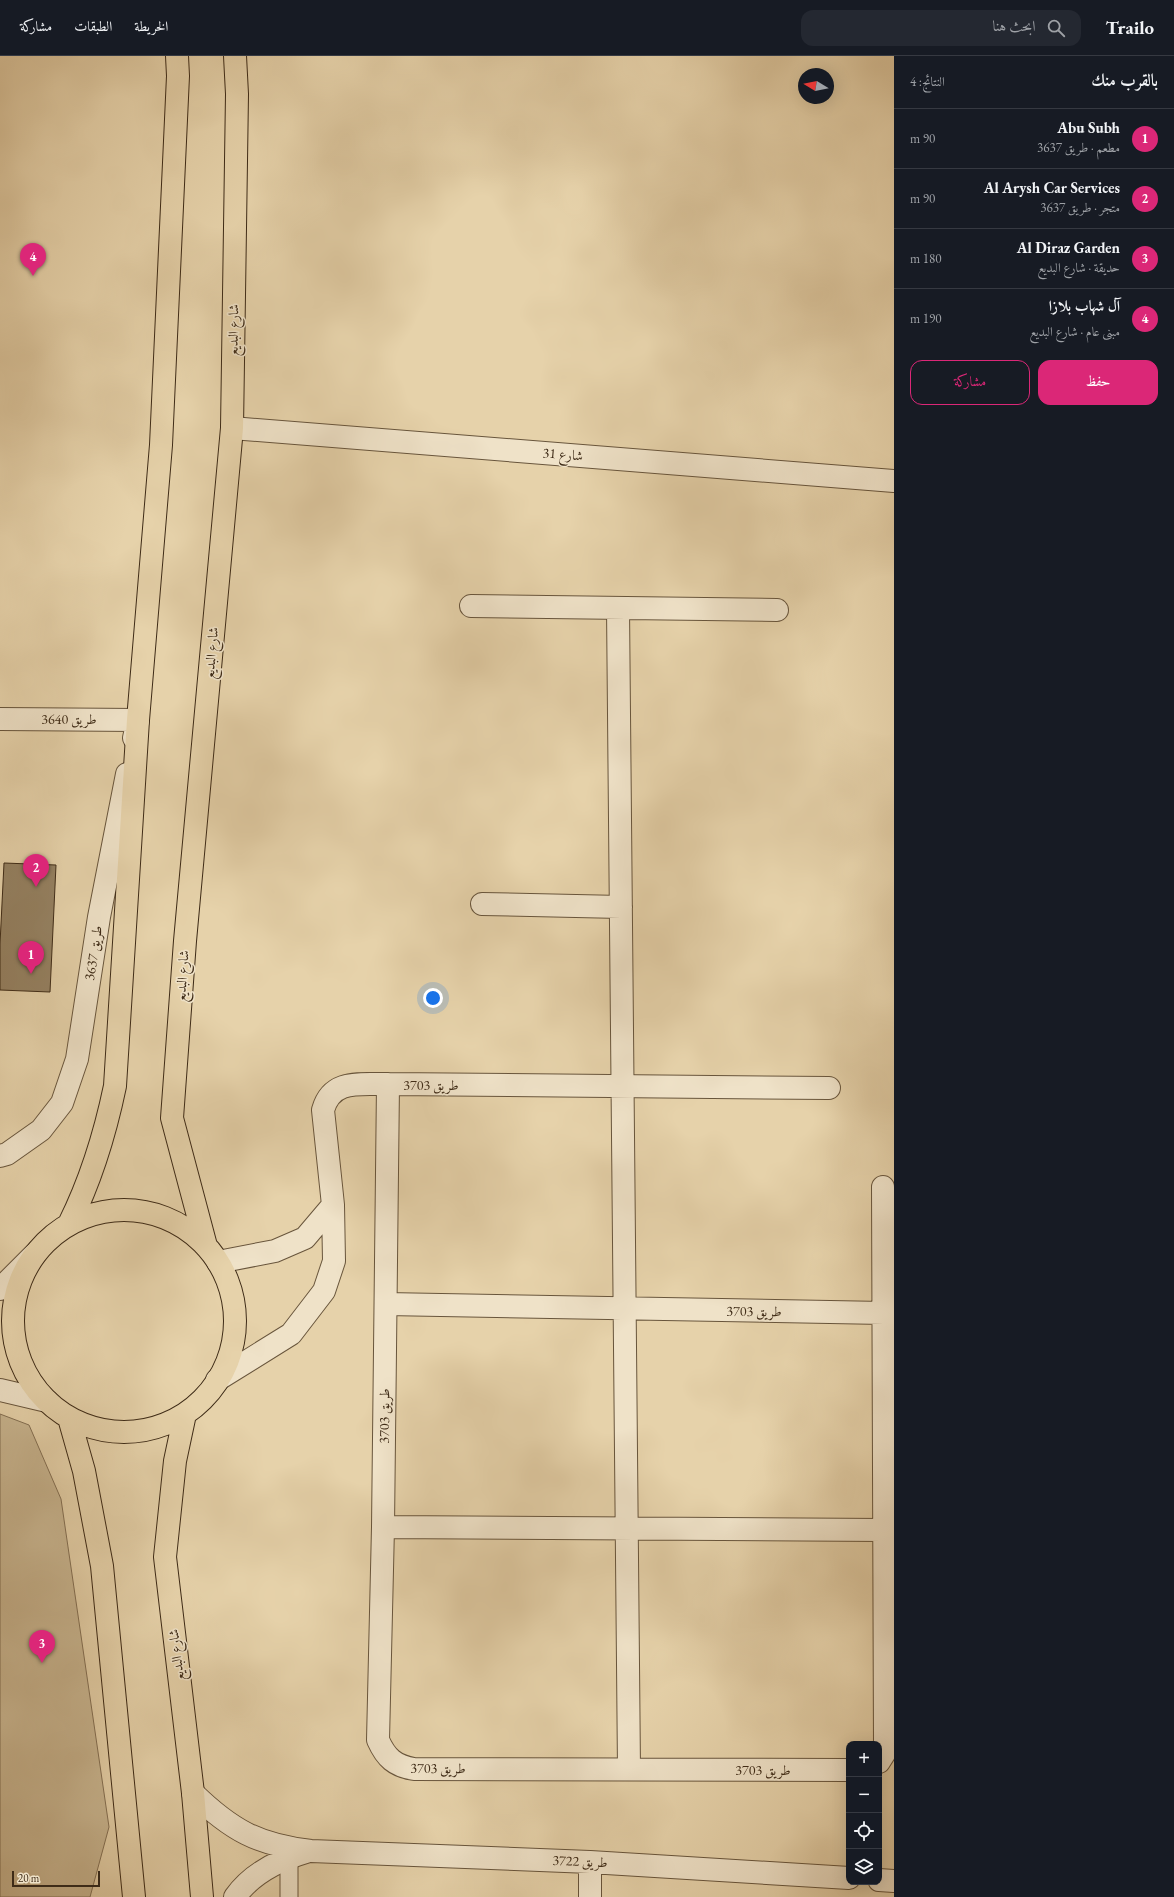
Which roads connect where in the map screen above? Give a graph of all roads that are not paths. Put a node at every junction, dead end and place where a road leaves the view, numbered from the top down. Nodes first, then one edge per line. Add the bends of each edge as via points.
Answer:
1 (177, 56) edge
2 (235, 56) edge
3 (232, 428) junction
4 (894, 481) edge
5 (471, 606) dead end
6 (618, 608) junction
7 (777, 610) dead end
8 (0, 719) edge
9 (138, 720) junction
10 (482, 904) dead end
11 (621, 907) junction
12 (388, 1084) junction
13 (622, 1086) junction
14 (829, 1088) dead end
15 (0, 1156) edge
16 (883, 1186) dead end
17 (333, 1205) junction
18 (68, 1224) junction
19 (35, 1254) junction
20 (212, 1254) junction
21 (0, 1289) edge
22 (386, 1304) junction
23 (625, 1308) junction
24 (884, 1313) junction
25 (217, 1380) junction
26 (0, 1390) edge
27 (47, 1401) junction
28 (185, 1414) junction
29 (69, 1418) junction
30 (383, 1527) junction
31 (627, 1529) junction
32 (884, 1530) junction
33 (882, 1757) edge
34 (629, 1769) junction
35 (846, 1770) edge
36 (193, 1793) junction
37 (312, 1851) junction
38 (289, 1857) junction
39 (590, 1862) junction
40 (846, 1878) edge
41 (882, 1880) edge
42 (894, 1881) edge
43 (134, 1897) edge
44 (202, 1897) edge
45 (235, 1897) edge
46 (289, 1897) edge
47 (590, 1897) edge

1 - 9 main road via 160,445
2 - 3 main road, شارع البديع via 237,94
3 - 4 street, شارع 31
3 - 20 main road, شارع البديع via 184,941 172,1118
5 - 6 street
6 - 7 street
6 - 11 street
8 - 9 street, طريق 3640
9 - 15 street, طريق 3637 via 99,917 77,1059 62,1103 41,1130 7,1154
9 - 18 main road via 115,1086 97,1157 84,1195
10 - 11 street
11 - 13 street
12 - 13 street, طريق 3703
12 - 17 street via 347,1085 334,1091 325,1101 322,1120
12 - 22 street, طريق 3703
13 - 14 street, طريق 3703
13 - 23 street
16 - 24 street
17 - 20 street via 304,1238 275,1251
17 - 25 street via 334,1261 324,1291 291,1334
18 - 19 main road via 50,1237
18 - 20 main road via 88,1215 109,1210 152,1212 190,1231
19 - 21 street
19 - 27 main road via 23,1274 15,1296 13,1318 15,1342 21,1364 32,1384
20 - 25 main road via 227,1281 235,1321 227,1362
22 - 23 street, طريق 3703
22 - 30 street, طريق 3703
23 - 24 street, طريق 3703
23 - 31 street
24 - 32 street
25 - 28 main road
26 - 27 street
27 - 29 main road
28 - 29 main road via 167,1423 127,1432 107,1431
28 - 36 main road, شارع البديع via 175,1461 165,1557
29 - 43 main road via 84,1471 102,1566
30 - 31 street
30 - 34 street, طريق 3703 via 378,1740 383,1752 391,1761 402,1767 414,1769
31 - 32 street
31 - 34 street
32 - 33 street via 885,1744
34 - 35 street, طريق 3703
36 - 37 street, طريق 3722 via 212,1812 234,1828 284,1848
36 - 44 main road, شارع البديع
37 - 38 street, طريق 3722
37 - 39 street, طريق 3722
38 - 45 street, طريق 3722 via 263,1870 241,1888
38 - 46 lane
39 - 40 street, طريق 3722
39 - 47 street
41 - 42 street

